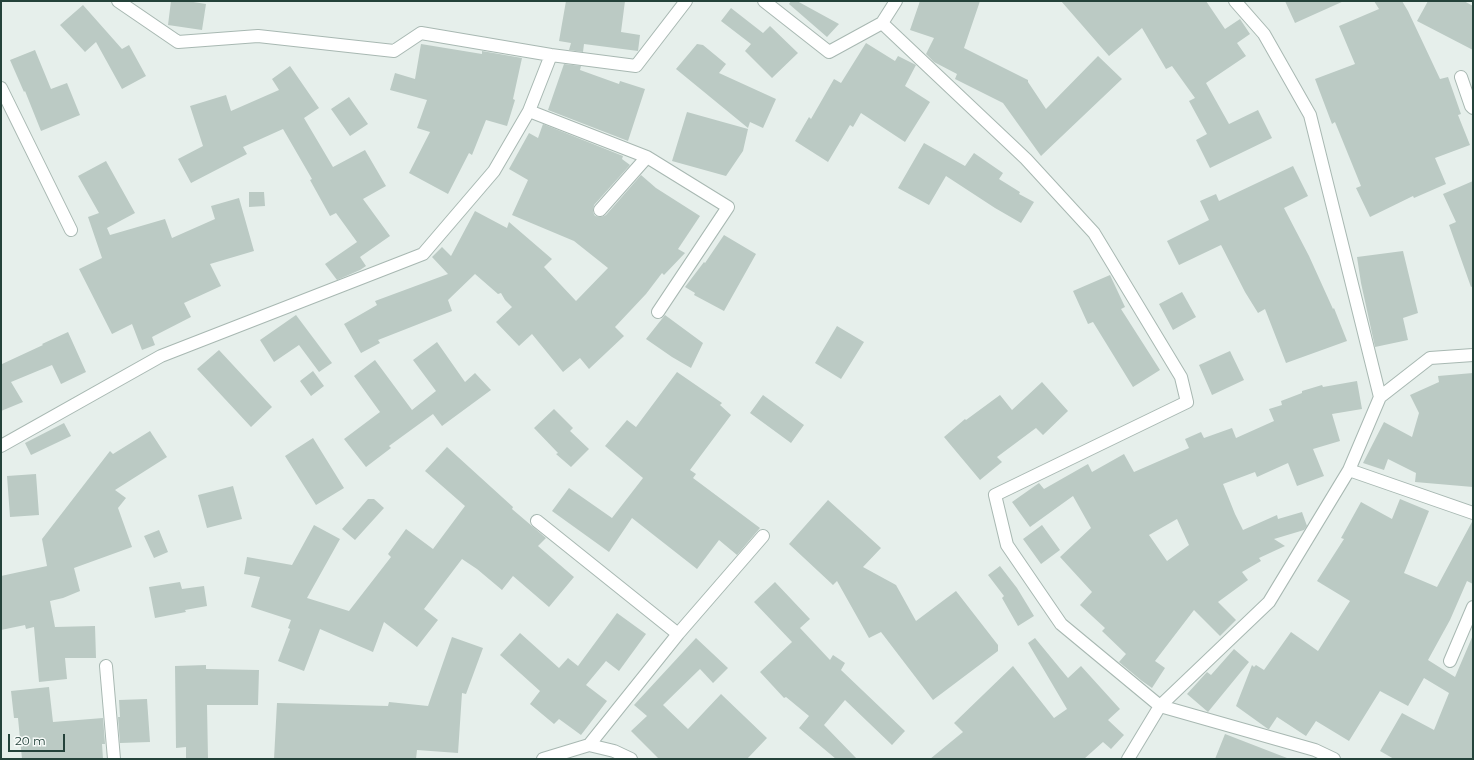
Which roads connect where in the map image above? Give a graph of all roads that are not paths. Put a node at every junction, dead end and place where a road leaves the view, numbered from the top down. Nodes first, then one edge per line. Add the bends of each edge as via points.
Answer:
1 (118, 1) edge
2 (686, 1) edge
3 (764, 1) edge
4 (896, 1) edge
5 (1235, 1) edge
6 (882, 23) junction
7 (551, 54) junction
8 (1461, 77) dead end
9 (1, 88) edge
10 (1473, 108) edge
11 (529, 112) junction
12 (647, 157) junction
13 (600, 210) dead end
14 (70, 230) dead end
15 (658, 312) dead end
16 (1473, 355) edge
17 (1380, 396) junction
18 (1, 446) edge
19 (1349, 470) junction
20 (1473, 512) edge
21 (537, 521) dead end
22 (764, 536) dead end
23 (1473, 607) edge
24 (678, 634) junction
25 (1450, 661) dead end
26 (106, 666) dead end
27 (1160, 706) junction
28 (589, 745) junction
29 (1314, 755) edge
30 (114, 759) edge
31 (543, 759) edge
32 (631, 759) edge
33 (1128, 759) edge
34 (1334, 759) edge

1 - 7 street via 178,42 258,36 394,50 421,33
2 - 7 street via 636,66
3 - 6 street via 829,52
4 - 6 street
5 - 17 street via 1264,34 1310,115
6 - 27 street via 1026,159 1094,233 1181,378 1187,402 995,495 1006,545 1061,624
7 - 11 street
8 - 10 street
9 - 14 street
11 - 12 street
11 - 18 street via 494,171 423,254 161,356
12 - 13 street
12 - 15 street via 728,207
16 - 17 street via 1430,358
17 - 19 street
19 - 20 street
19 - 27 street via 1270,602
21 - 24 street
22 - 24 street
23 - 25 street
24 - 28 street
26 - 30 street
27 - 29 street
27 - 33 street
28 - 31 street
28 - 32 street via 614,751
29 - 34 street

